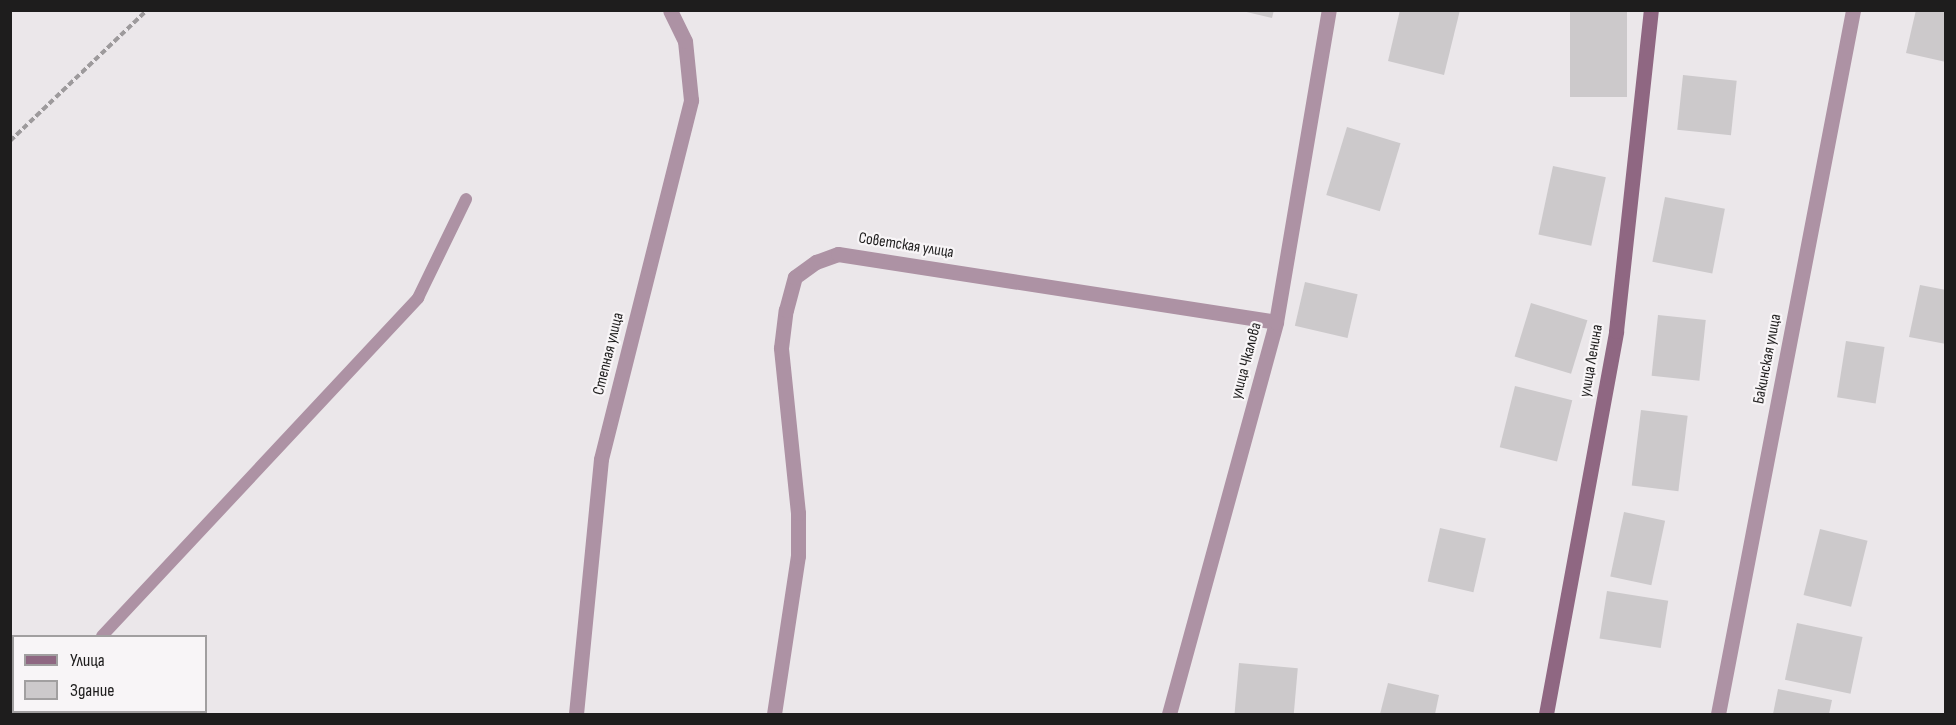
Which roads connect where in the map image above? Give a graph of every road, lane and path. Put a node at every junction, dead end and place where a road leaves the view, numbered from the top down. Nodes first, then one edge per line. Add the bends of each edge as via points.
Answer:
1 (147, 10) edge
2 (670, 10) edge
3 (1329, 10) edge
4 (1651, 10) edge
5 (1853, 10) edge
6 (10, 141) edge
7 (466, 199) dead end
8 (1276, 322) junction
9 (103, 635) edge
10 (576, 714) edge
11 (774, 714) edge
12 (1169, 714) edge
13 (1546, 714) edge
14 (1718, 714) edge

1 - 6 path
2 - 10 street, Степная улица via 685,41 691,100 601,459
3 - 8 street, улица Чкалова
4 - 13 main road, улица Ленина via 1616,331
5 - 14 street, Бакинская улица
7 - 9 lane via 418,298
8 - 11 street, Советская улица via 838,254 816,262 795,277 781,348 798,513 798,556
8 - 12 street, улица Чкалова

